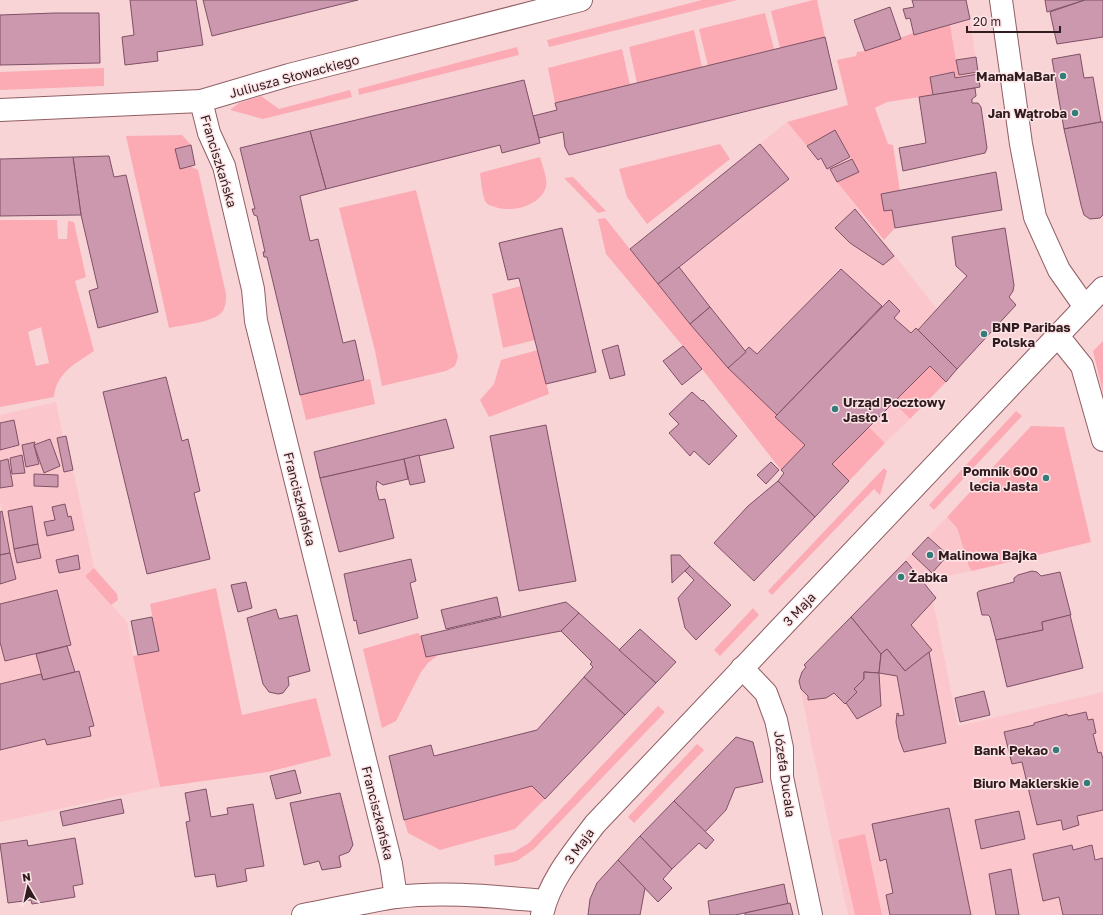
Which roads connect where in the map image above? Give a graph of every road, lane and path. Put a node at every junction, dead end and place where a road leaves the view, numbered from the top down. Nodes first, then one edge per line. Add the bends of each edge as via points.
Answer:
1 (581, 0) edge
2 (1001, 0) edge
3 (201, 101) junction
4 (0, 110) edge
5 (1103, 288) edge
6 (1080, 312) junction
7 (1058, 336) junction
8 (1103, 440) edge
9 (742, 668) junction
10 (396, 898) junction
11 (544, 908) edge
12 (303, 915) edge
13 (811, 915) edge

1 - 3 street, Juliusza Słowackiego via 289,75
2 - 6 street via 1021,144 1035,217
3 - 4 street, Juliusza Słowackiego
3 - 10 street, Franciszkańska via 209,133 224,166 237,219 253,289 256,320 391,864
5 - 6 street, 3 Maja
6 - 7 street, 3 Maja
7 - 8 street via 1082,366
7 - 9 street, 3 Maja
9 - 11 street, 3 Maja via 595,824 566,863
9 - 13 street, Józefa Ducala via 766,693 776,720 782,748 782,777
10 - 11 street via 472,895
10 - 12 street

